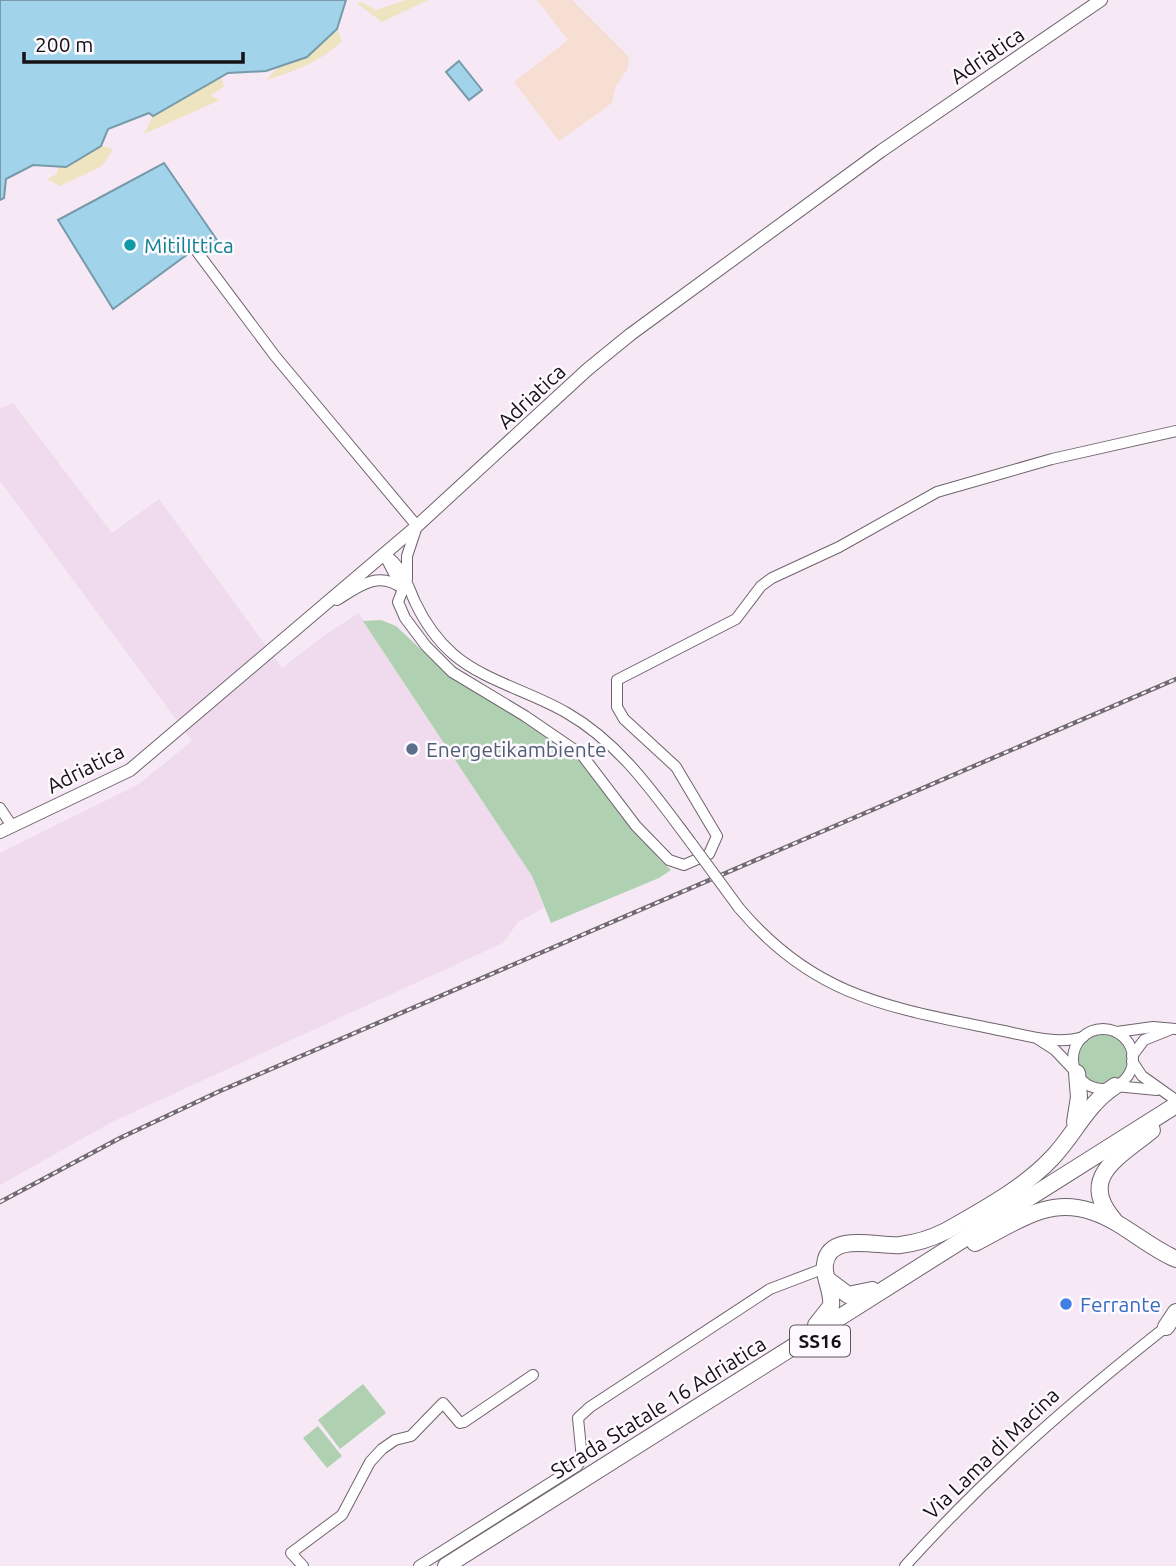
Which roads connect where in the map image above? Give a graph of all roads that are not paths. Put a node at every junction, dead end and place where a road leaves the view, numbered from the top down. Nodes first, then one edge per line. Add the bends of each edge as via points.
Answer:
1 (1101, 0) edge
2 (195, 249) dead end
3 (1176, 431) edge
4 (417, 526) junction
5 (384, 554) junction
6 (405, 586) junction
7 (415, 602) junction
8 (310, 617) junction
9 (405, 618) junction
10 (0, 808) edge
11 (6, 829) edge
12 (1174, 1029) edge
13 (1114, 1031) junction
14 (1029, 1036) junction
15 (1083, 1037) junction
16 (1132, 1058) junction
17 (1077, 1073) junction
18 (1115, 1086) junction
19 (1160, 1090) junction
20 (1173, 1107) edge
21 (1153, 1130) junction
22 (1071, 1135) junction
23 (1115, 1222) junction
24 (972, 1244) junction
25 (948, 1249) junction
26 (1174, 1260) edge
27 (826, 1274) junction
28 (1176, 1312) edge
29 (1171, 1323) edge
30 (764, 1365) junction
31 (533, 1375) dead end
32 (303, 1566) edge
33 (419, 1566) edge
34 (446, 1566) edge
35 (463, 1566) edge
36 (905, 1566) edge

1 - 4 main road, Adriatica via 881,151 661,311 588,369
2 - 4 street via 275,356
3 - 9 street via 1052,458 937,492 772,578 736,619 617,680 617,707 624,719 676,767 717,836 709,854 684,865 669,860 636,826 573,747 452,672
4 - 5 main road, Adriatica
4 - 6 street via 407,556
5 - 6 street
5 - 8 main road, Adriatica
6 - 7 street
6 - 8 street via 386,580 369,582
6 - 9 street via 398,602
7 - 9 street
7 - 14 street, bridge via 456,657 569,713 614,747 739,908 788,956 827,982 899,1010
8 - 11 main road, Adriatica via 130,770
10 - 11 street
12 - 13 street
12 - 16 street via 1145,1039
13 - 15 street via 1096,1030
13 - 16 street via 1126,1041
14 - 15 street via 1066,1041
14 - 17 street via 1053,1048
15 - 17 street via 1074,1053
16 - 18 street via 1127,1076
16 - 19 street via 1141,1075
17 - 18 street via 1092,1087
17 - 22 highway via 1079,1102
18 - 19 street
18 - 22 highway via 1093,1102
19 - 20 street
20 - 21 highway, Strada Statale 16 Adriatica / SS16
20 - 25 highway, Strada Statale 16 Adriatica / SS16
21 - 23 highway, SS16 via 1101,1176 1100,1200
21 - 24 highway, Strada Statale 16 Adriatica / SS16
22 - 27 highway via 1037,1172 942,1233 903,1245 841,1245 828,1255
23 - 24 highway, SS16 via 1080,1207 1051,1207
23 - 26 highway, SS16
24 - 35 highway, Strada Statale 16 Adriatica / SS16
25 - 27 highway, SS16 via 860,1294 845,1294
25 - 30 highway, Strada Statale 16 Adriatica / SS16
27 - 30 highway, SS16 via 832,1299 828,1314
27 - 33 street via 770,1289 590,1407 578,1418 582,1459 577,1466
28 - 29 highway
29 - 36 street, Via Lama di Macina via 1004,1462
30 - 34 highway, Strada Statale 16 Adriatica / SS16
31 - 32 street via 464,1422 443,1403 411,1436 382,1449 370,1462 342,1515 291,1553

